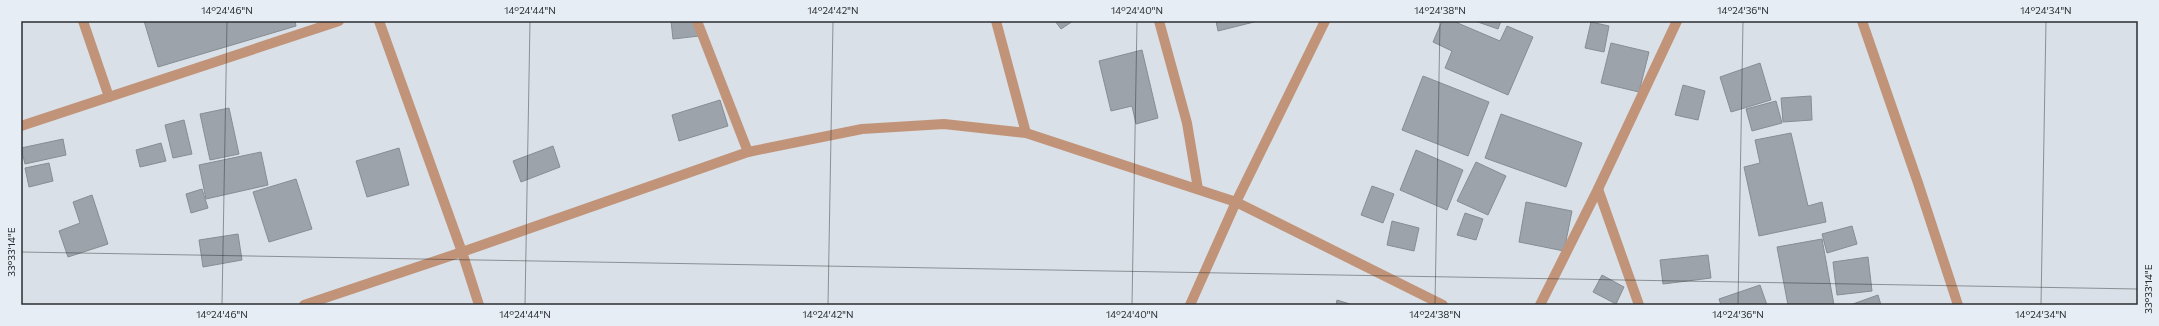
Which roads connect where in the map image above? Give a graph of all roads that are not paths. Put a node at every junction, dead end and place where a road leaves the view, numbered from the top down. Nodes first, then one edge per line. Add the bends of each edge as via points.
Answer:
1 (83, 21) edge
2 (339, 21) edge
3 (379, 21) edge
4 (697, 21) edge
5 (996, 21) edge
6 (1159, 21) edge
7 (1325, 21) edge
8 (1677, 21) edge
9 (1862, 21) edge
10 (109, 97) junction
11 (21, 126) edge
12 (1026, 132) junction
13 (748, 152) junction
14 (1198, 189) junction
15 (1598, 189) junction
16 (1236, 202) junction
17 (462, 252) junction
18 (304, 305) edge
19 (479, 305) edge
20 (1190, 305) edge
21 (1443, 305) edge
22 (1540, 305) edge
23 (1639, 305) edge
24 (1958, 305) edge

1 - 10 street
2 - 10 street
3 - 17 street
4 - 13 street
5 - 12 street
6 - 14 street via 1187,123
7 - 16 street
8 - 15 street
9 - 24 street
10 - 11 street
12 - 13 street via 944,124 862,129
12 - 14 street
13 - 17 street
14 - 16 street
15 - 22 street
15 - 23 street
16 - 20 street
16 - 21 street
17 - 18 street
17 - 19 street

